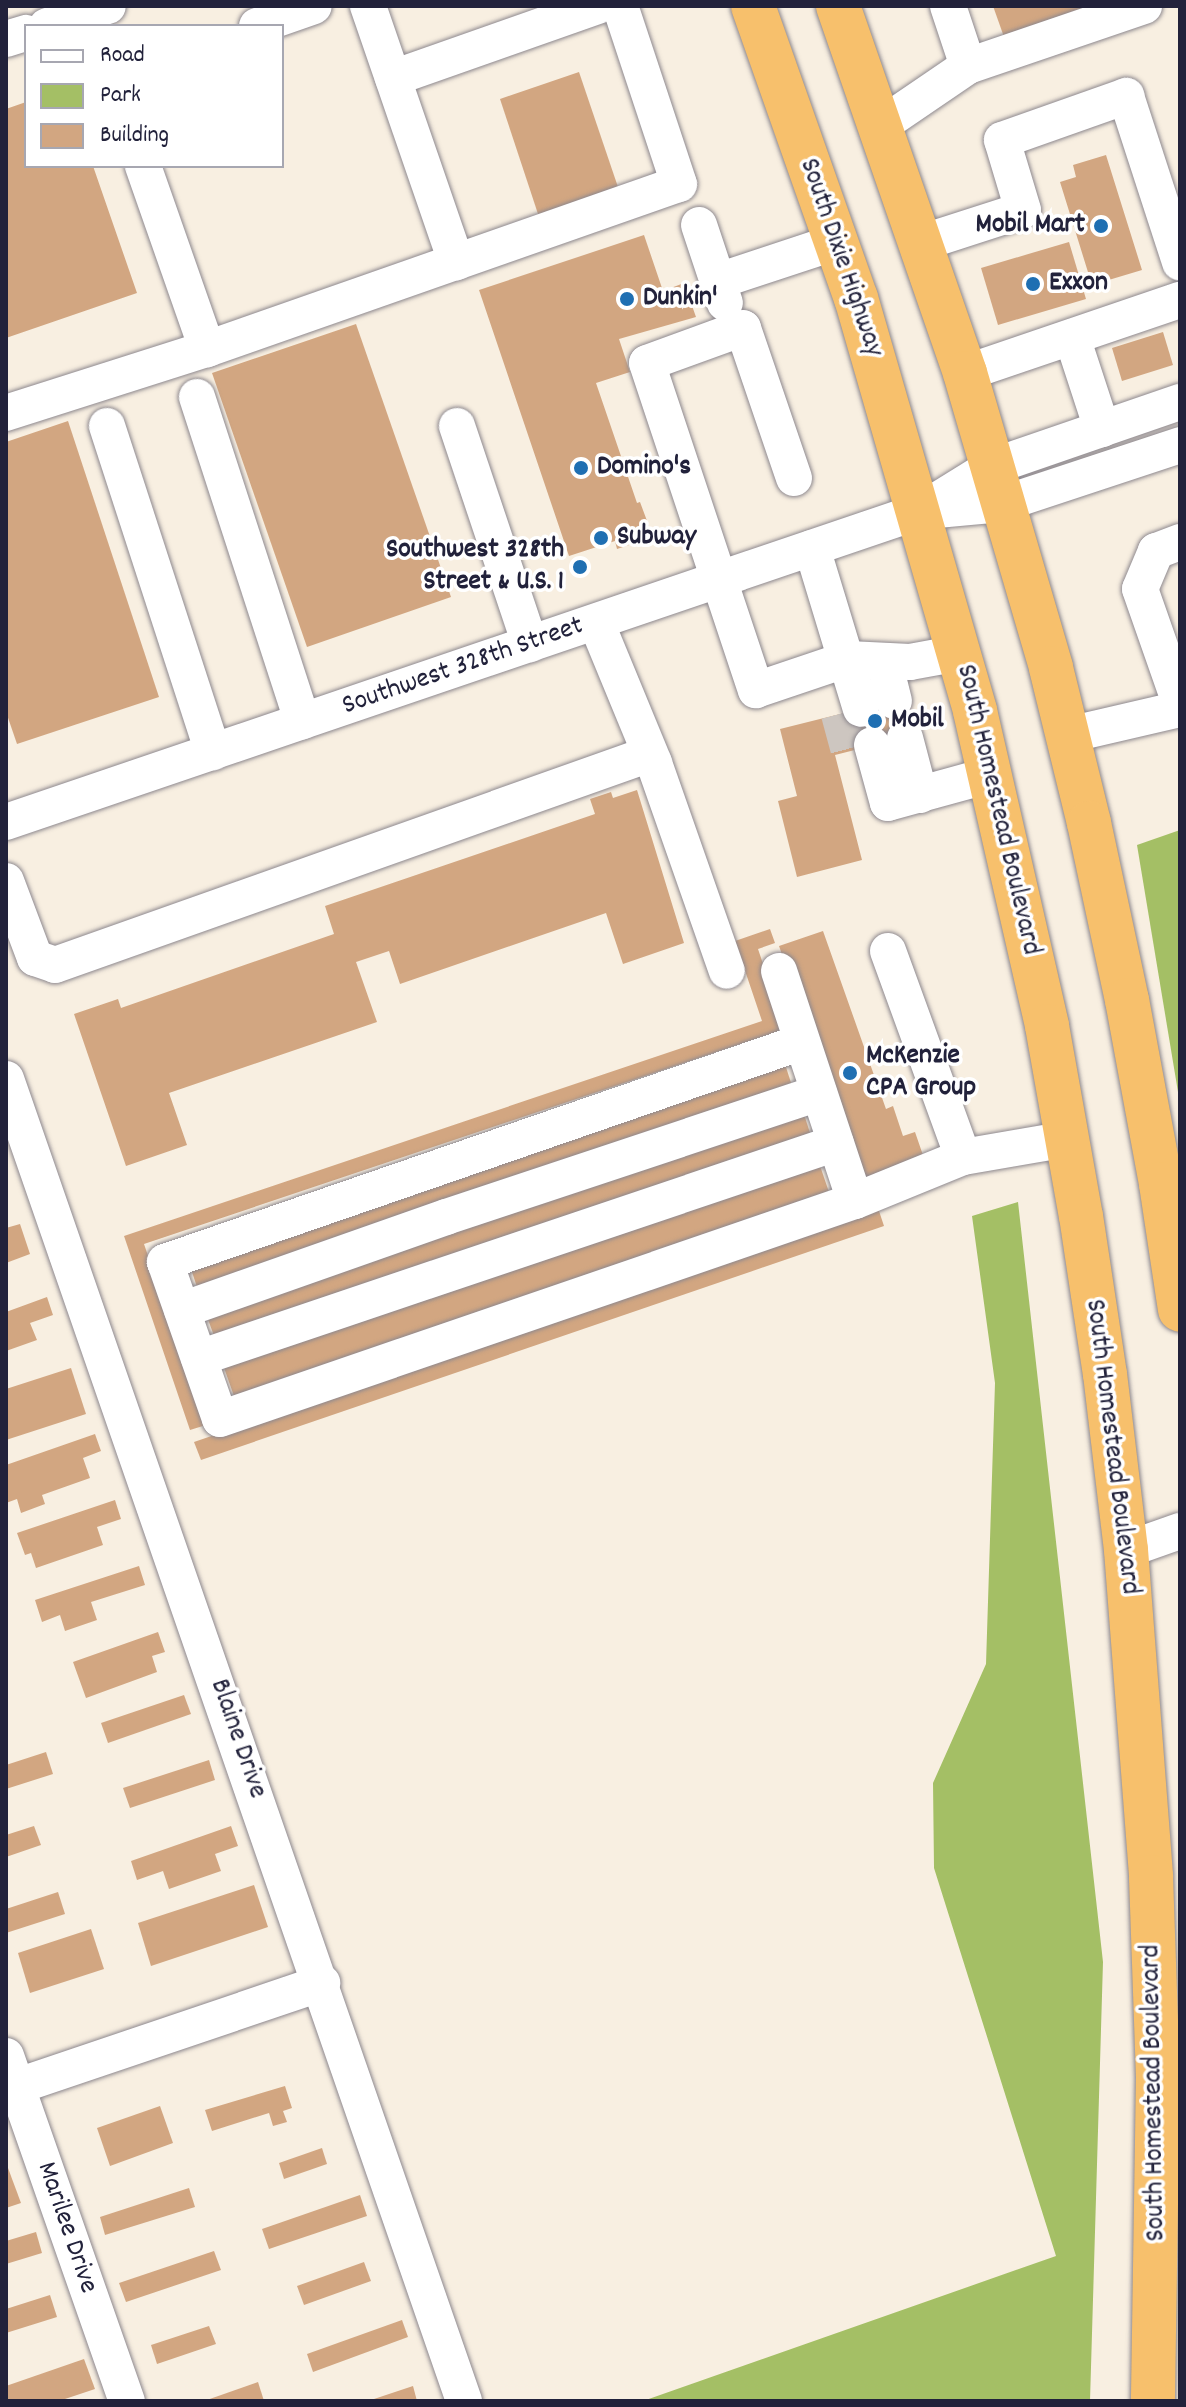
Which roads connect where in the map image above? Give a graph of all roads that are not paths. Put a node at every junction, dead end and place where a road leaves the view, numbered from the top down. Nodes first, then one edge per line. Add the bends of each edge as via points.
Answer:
1 (108, 6) edge
2 (314, 6) edge
3 (368, 6) edge
4 (598, 6) edge
5 (620, 6) edge
6 (753, 6) edge
7 (838, 6) edge
8 (948, 6) edge
9 (1144, 6) edge
10 (53, 24) edge
11 (263, 24) edge
12 (968, 66) junction
13 (393, 78) junction
14 (880, 126) junction
15 (144, 168) edge
16 (699, 225) dead end
17 (836, 242) junction
18 (921, 243) junction
19 (456, 262) junction
20 (1180, 262) edge
21 (718, 281) junction
22 (1180, 300) edge
23 (734, 331) junction
24 (1072, 337) junction
25 (207, 349) junction
26 (965, 373) junction
27 (197, 397) dead end
28 (1180, 402) edge
29 (6, 413) edge
30 (107, 426) dead end
31 (457, 426) dead end
32 (1102, 429) junction
33 (1180, 445) edge
34 (794, 478) dead end
35 (996, 486) junction
36 (920, 511) junction
37 (1180, 542) edge
38 (812, 548) junction
39 (719, 580) junction
40 (596, 622) junction
41 (530, 644) junction
42 (959, 653) junction
43 (884, 661) junction
44 (837, 663) junction
45 (1180, 703) edge
46 (1180, 709) edge
47 (302, 721) junction
48 (1068, 735) junction
49 (875, 745) tunnel mouth
50 (213, 752) junction
51 (650, 754) junction
52 (990, 775) junction
53 (8, 813) edge
54 (6, 881) edge
55 (888, 951) dead end
56 (727, 971) dead end
57 (779, 971) dead end
58 (802, 1042) junction
59 (6, 1079) edge
60 (819, 1093) junction
61 (1067, 1139) junction
62 (836, 1143) junction
63 (963, 1157) junction
64 (855, 1201) junction
65 (1174, 1224) edge
66 (182, 1310) junction
67 (1180, 1310) edge
68 (199, 1358) junction
69 (1180, 1531) edge
70 (1126, 1550) junction
71 (322, 1983) junction
72 (10, 2077) edge
73 (127, 2401) edge
74 (464, 2401) edge
75 (1153, 2401) edge

1 - 10 street
2 - 11 street
3 - 13 street
4 - 13 street
5 - 19 street via 679,184
6 - 17 highway, South Dixie Highway
7 - 14 highway
8 - 12 street
9 - 12 street
12 - 14 street
13 - 19 street
14 - 18 highway
15 - 25 street
16 - 21 street
17 - 21 street
17 - 36 highway, South Dixie Highway
18 - 20 street via 1023,210 1002,140 1126,96
18 - 26 highway
19 - 25 street
21 - 23 street
22 - 24 street
23 - 34 street via 743,328
23 - 39 street via 647,363
24 - 26 street
24 - 32 street
25 - 29 street
26 - 35 highway
27 - 47 street
28 - 32 street
30 - 50 street
31 - 41 street
32 - 35 street
33 - 35 street
35 - 36 street, Southwest 328th Street
35 - 48 highway
36 - 38 street, Southwest 328th Street
36 - 42 highway, South Homestead Boulevard
37 - 45 street via 1156,551 1140,589
38 - 39 street, Southwest 328th Street
38 - 44 street
39 - 40 street, Southwest 328th Street
39 - 44 street via 756,690
40 - 41 street, Southwest 328th Street
40 - 51 street
41 - 47 street, Southwest 328th Street
42 - 43 street
42 - 52 highway, South Homestead Boulevard
43 - 44 street
43 - 44 street via 865,708
46 - 48 street
47 - 50 street, Southwest 328th Street
48 - 65 highway
49 - 52 street via 904,799
50 - 53 street, Southwest 328th Street
51 - 54 street via 55,965 35,958
51 - 56 street
52 - 61 highway, South Homestead Boulevard
55 - 63 street
57 - 58 street
58 - 60 street
58 - 66 street via 165,1262
59 - 71 street, Blaine Drive
60 - 62 street
60 - 66 street
61 - 63 street
61 - 70 highway, South Homestead Boulevard via 1105,1374
62 - 64 street
62 - 68 street
63 - 64 street
64 - 68 street via 220,1419
65 - 67 highway
66 - 68 street
69 - 70 street
70 - 75 highway, South Homestead Boulevard via 1148,1830 1157,2062
71 - 72 street
71 - 74 street, Blaine Drive
72 - 73 street, Marilee Drive

